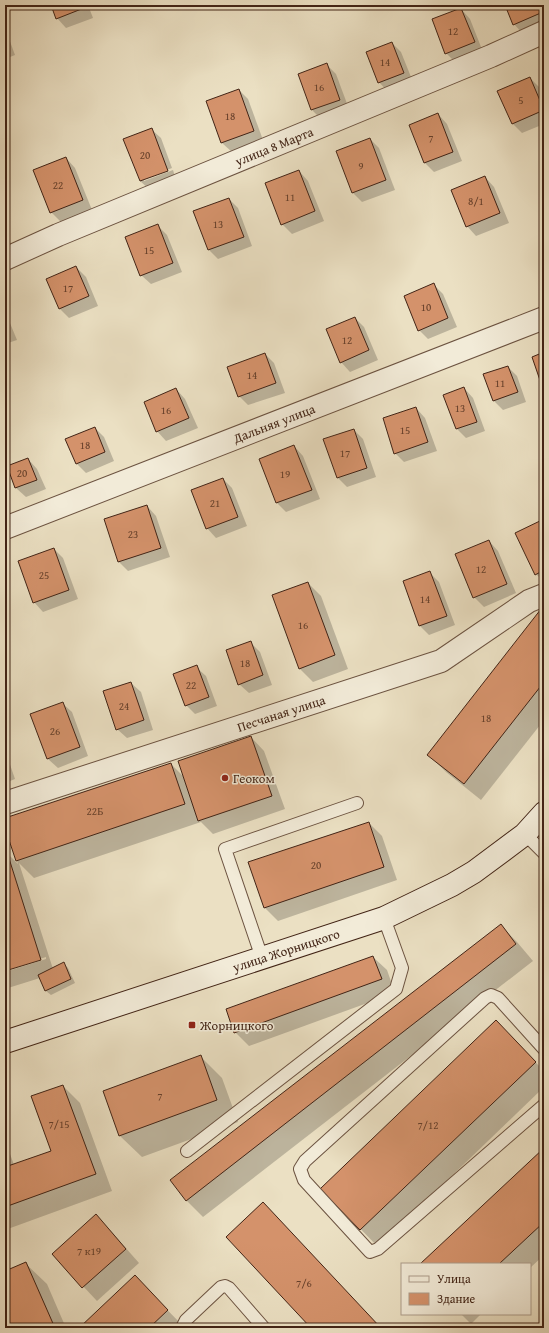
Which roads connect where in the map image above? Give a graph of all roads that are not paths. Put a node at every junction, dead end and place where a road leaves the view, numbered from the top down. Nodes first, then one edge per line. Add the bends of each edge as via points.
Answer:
1 (544, 32) edge
2 (5, 259) edge
3 (544, 318) edge
4 (5, 528) edge
5 (544, 595) edge
6 (5, 803) edge
7 (357, 803) dead end
8 (544, 813) edge
9 (525, 834) junction
10 (544, 853) edge
11 (384, 918) junction
12 (262, 958) junction
13 (5, 1042) edge
14 (544, 1049) edge
15 (544, 1106) edge
16 (187, 1151) dead end
17 (182, 1328) edge
18 (264, 1328) edge

1 - 2 street, улица 8 Марта via 484,60
3 - 4 street, Дальняя улица
5 - 6 street, Песчаная улица via 529,600 441,661
7 - 12 lane via 225,849
8 - 9 street, улица Жорницкого
9 - 10 lane
9 - 11 street, улица Жорницкого via 496,857 452,885
11 - 12 street, улица Жорницкого
11 - 16 lane via 402,968 396,989
12 - 13 street, улица Жорницкого
14 - 15 lane via 498,998 491,995 311,1155 300,1169 304,1180 370,1252 378,1249
17 - 18 lane via 186,1320 225,1286

